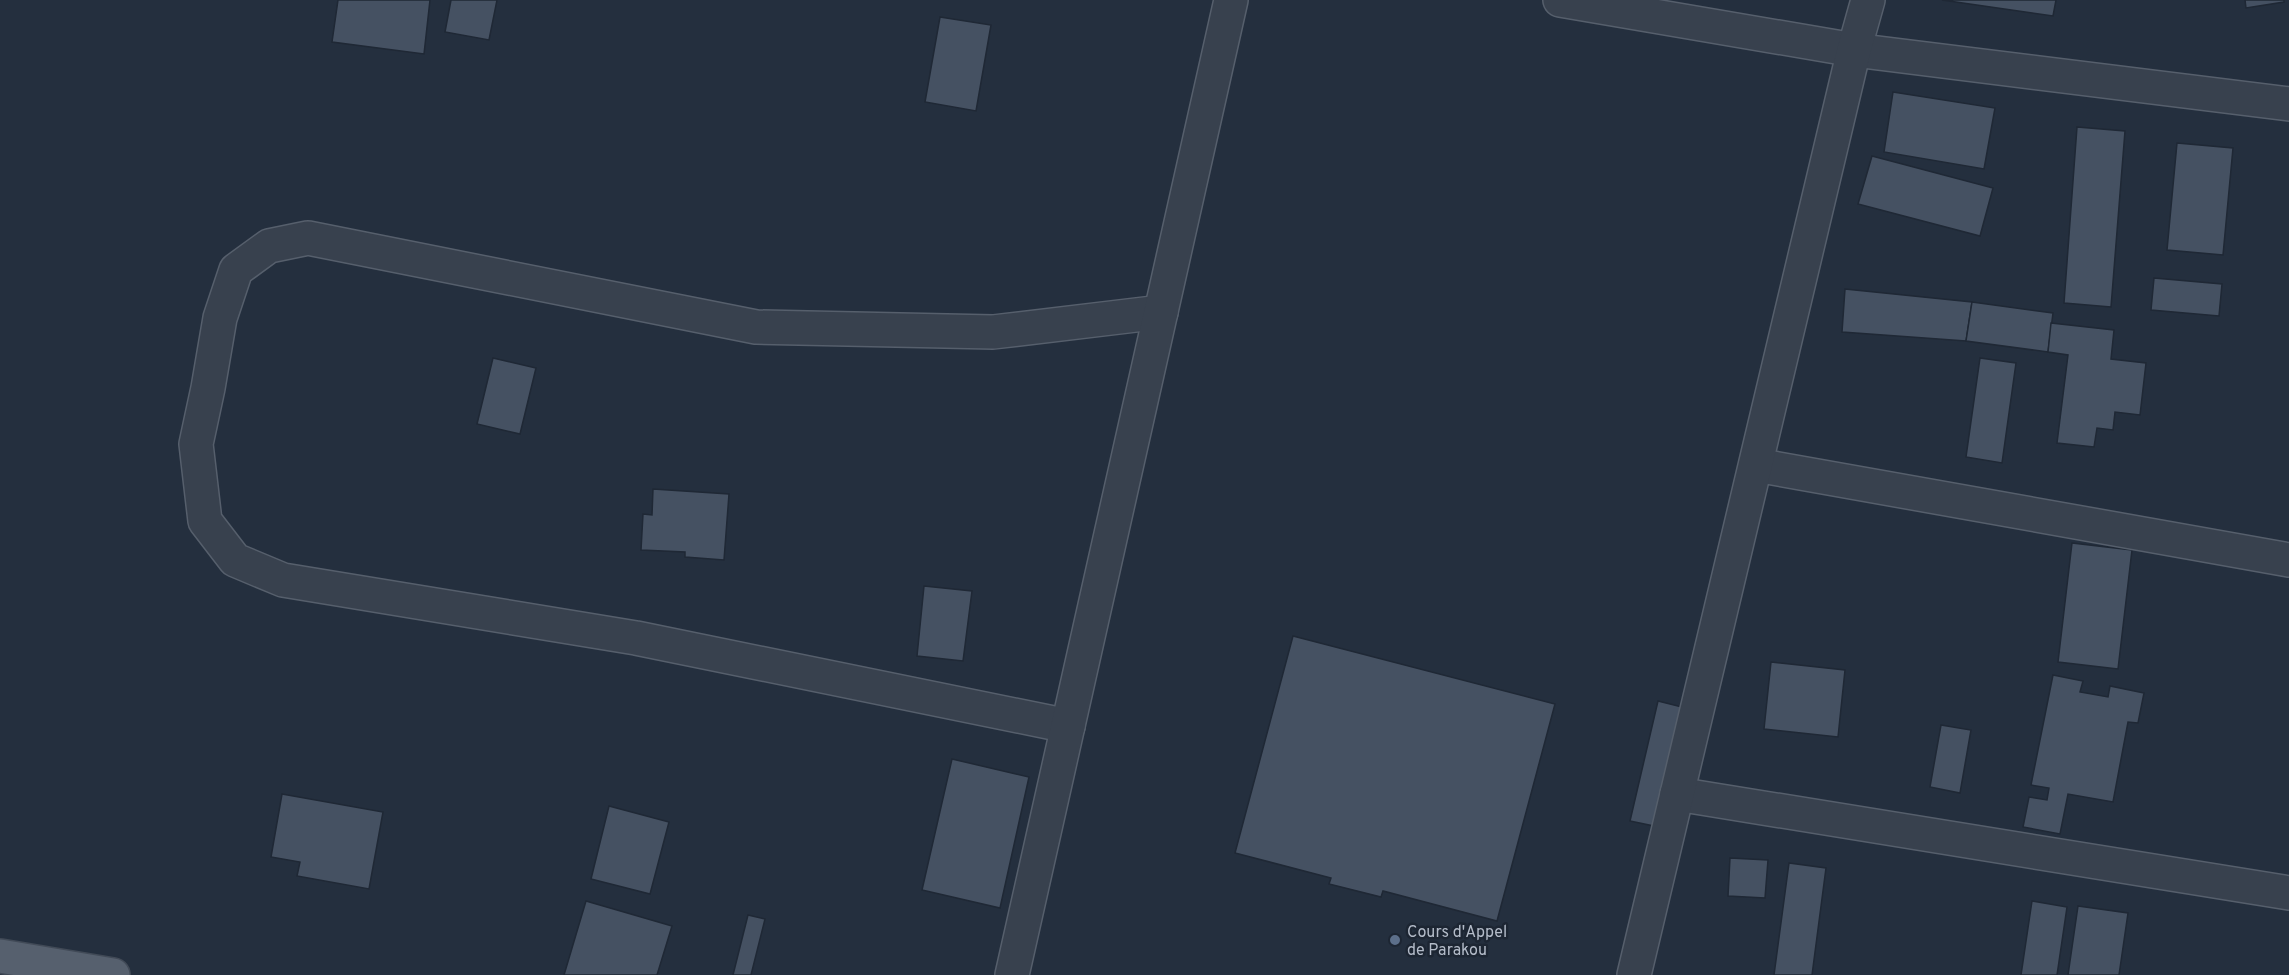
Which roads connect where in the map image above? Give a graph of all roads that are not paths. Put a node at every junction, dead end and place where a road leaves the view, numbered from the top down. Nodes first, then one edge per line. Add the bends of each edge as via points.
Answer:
1 (1231, 0) edge
2 (1560, 0) edge
3 (1868, 0) edge
4 (1854, 50) junction
5 (2289, 104) edge
6 (1161, 312) junction
7 (1756, 465) junction
8 (2289, 560) edge
9 (1068, 726) junction
10 (1677, 794) junction
11 (2289, 893) edge
12 (0, 956) edge
13 (113, 975) edge
14 (1012, 975) edge
15 (1634, 975) edge

1 - 6 street
2 - 4 street
3 - 4 street
4 - 5 street
4 - 7 street
6 - 9 street
6 - 9 street via 993,332 756,327 308,238 269,246 236,270 220,318 196,444 205,521 235,560 283,580 636,638
7 - 8 street
7 - 10 street
9 - 14 street
10 - 11 street
10 - 15 street
12 - 13 main road

